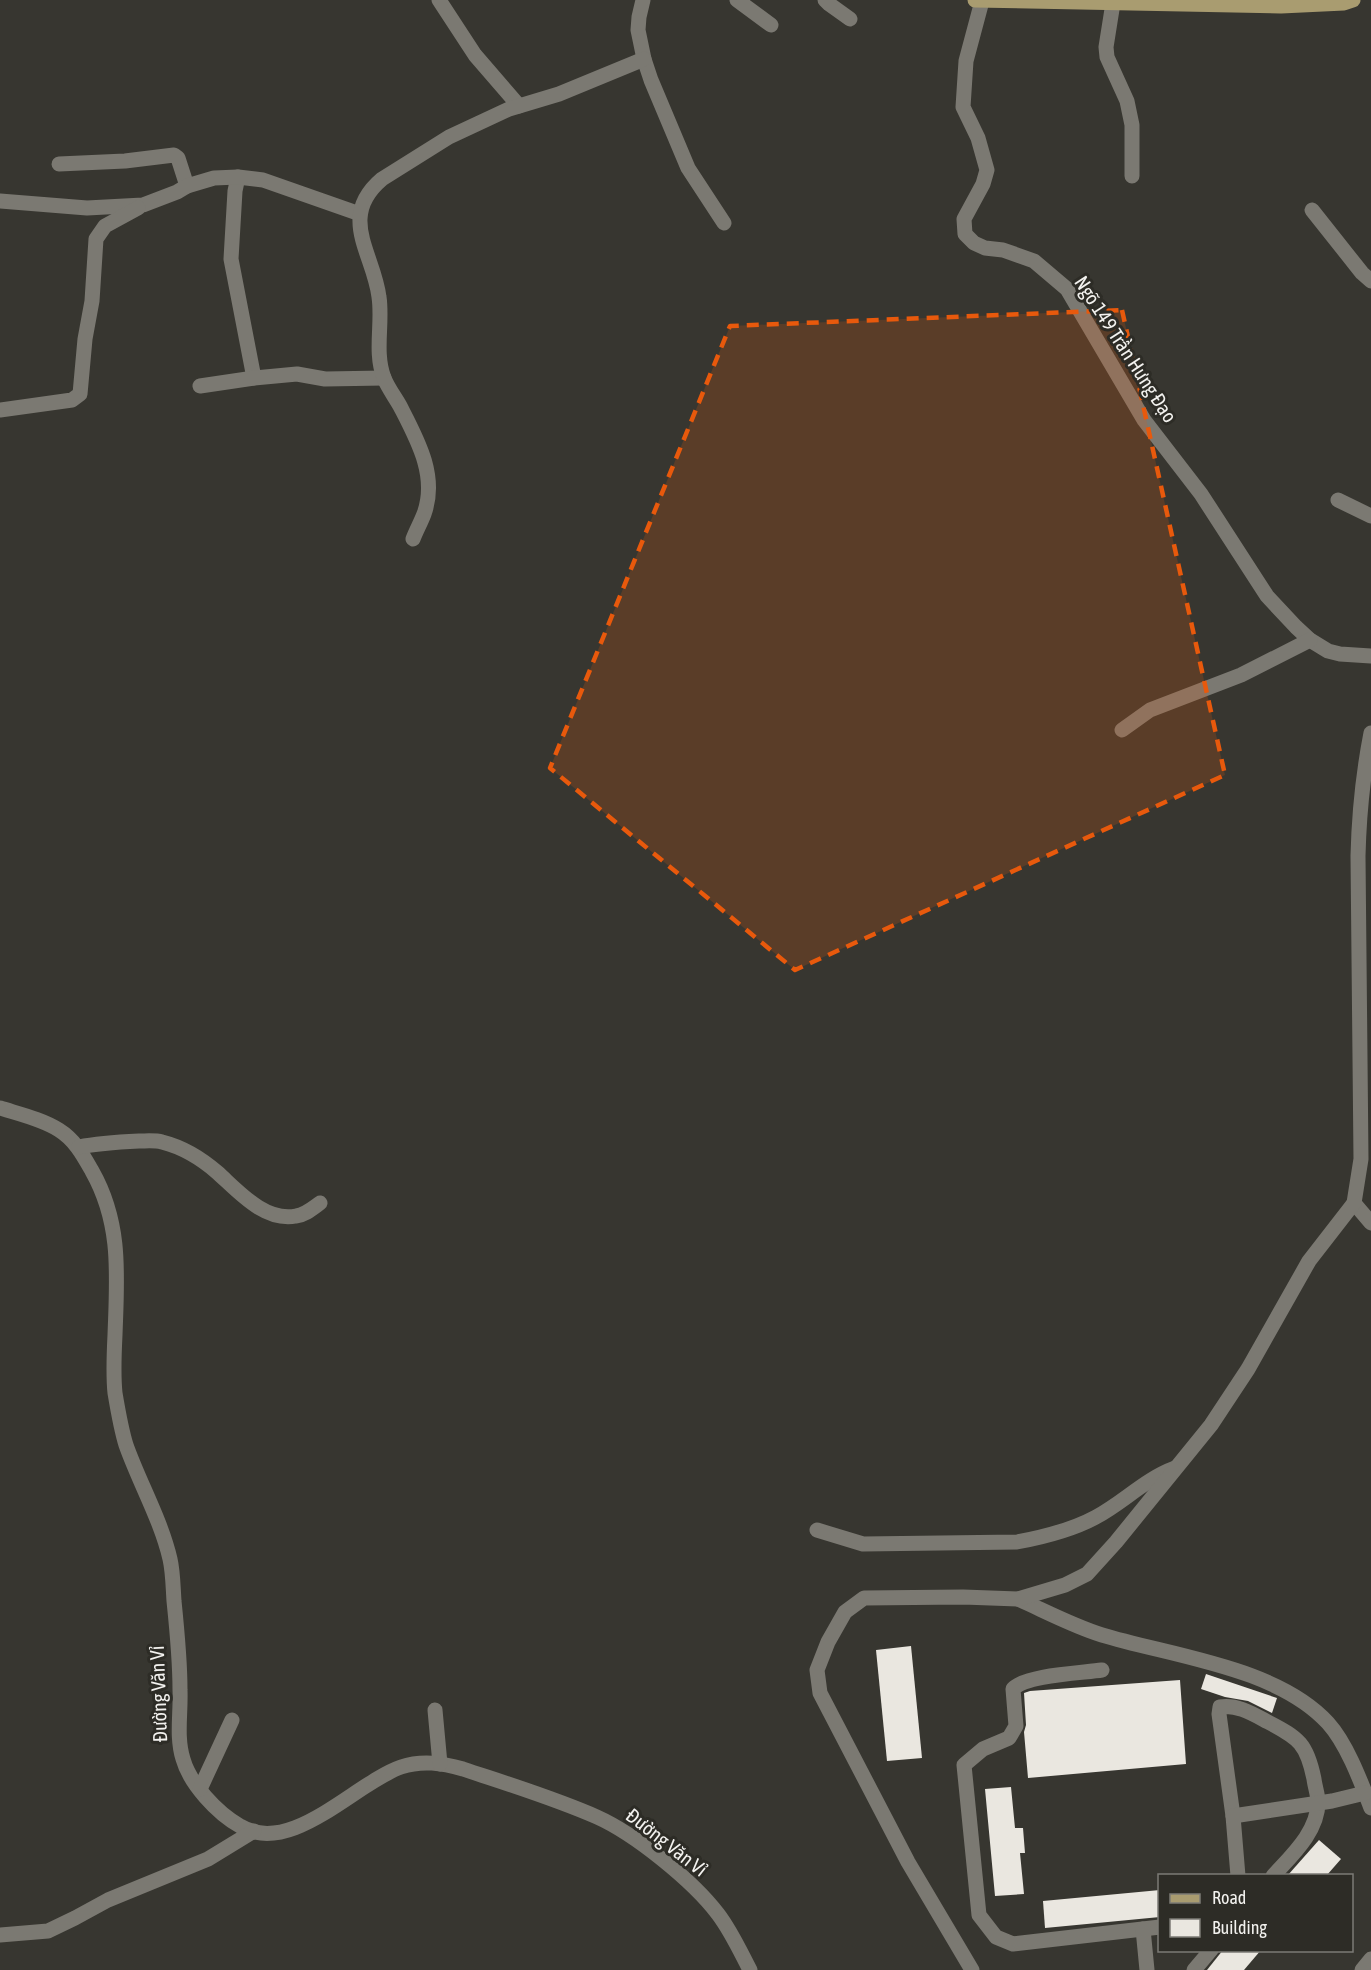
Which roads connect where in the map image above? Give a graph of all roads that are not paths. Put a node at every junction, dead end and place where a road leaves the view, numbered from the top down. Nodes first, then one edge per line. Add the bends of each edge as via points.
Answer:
1 (439, 0) edge
2 (643, 0) edge
3 (736, 0) edge
4 (825, 0) edge
5 (978, 0) edge
6 (1353, 0) edge
7 (1113, 3) junction
8 (850, 19) dead end
9 (771, 25) dead end
10 (644, 59) junction
11 (519, 106) junction
12 (59, 164) dead end
13 (1132, 176) dead end
14 (237, 177) junction
15 (187, 186) junction
16 (0, 201) edge
17 (143, 205) junction
18 (1312, 210) dead end
19 (360, 214) junction
20 (724, 224) dead end
21 (1371, 281) edge
22 (254, 378) junction
23 (384, 378) junction
24 (200, 386) dead end
25 (0, 410) edge
26 (1338, 500) dead end
27 (1371, 516) edge
28 (413, 539) dead end
29 (1310, 640) junction
30 (1371, 656) edge
31 (1122, 730) dead end
32 (1371, 733) edge
33 (0, 1108) edge
34 (79, 1147) junction
35 (320, 1203) dead end
36 (1354, 1203) junction
37 (1371, 1223) edge
38 (1178, 1467) junction
39 (817, 1530) dead end
40 (1018, 1599) junction
41 (1102, 1670) dead end
42 (435, 1710) dead end
43 (232, 1720) dead end
44 (440, 1764) junction
45 (200, 1789) junction
46 (1365, 1793) junction
47 (1318, 1803) junction
48 (1371, 1808) edge
49 (1233, 1816) junction
50 (254, 1831) junction
51 (1238, 1874) edge
52 (1274, 1874) edge
53 (1158, 1927) edge
54 (1143, 1929) junction
55 (0, 1935) edge
56 (1209, 1952) edge
57 (1371, 1959) edge
58 (750, 1970) edge
59 (972, 1970) edge
60 (1147, 1970) edge
61 (1194, 1970) edge
62 (1362, 1970) edge

1 - 11 street via 475,55
2 - 10 street via 639,30
3 - 9 street
4 - 8 street
5 - 7 main road
5 - 29 street, Ngõ 149 Trần Hưng Đạo via 966,61 963,107 987,170 964,219 965,234 985,248 1034,261 1067,289 1144,420 1201,494 1267,596
6 - 7 main road via 1281,6
7 - 13 street via 1107,57 1127,101 1132,124
10 - 11 street
10 - 20 street via 688,168
11 - 19 street via 449,137 382,179 372,187
12 - 15 street via 174,155
14 - 15 street via 213,178
14 - 19 street via 263,180
14 - 22 street via 231,260
15 - 17 street
16 - 17 street via 87,208
17 - 25 street via 105,226 96,239 80,394 72,400
18 - 21 street
19 - 23 street via 365,251 380,298 379,346
22 - 23 street via 297,374 325,379
22 - 24 street
23 - 28 street via 415,435 427,471 427,501
26 - 27 street
29 - 30 street, Ngõ 149 Trần Hưng Đạo via 1328,651
29 - 31 street via 1241,675 1150,710
32 - 36 street via 1359,822 1360,1159
33 - 34 street, Đường Văn Vỉ via 59,1130
34 - 35 street via 160,1141 190,1153 217,1172 237,1193 278,1216 298,1216
34 - 45 street, Đường Văn Vỉ via 101,1187 116,1242 115,1389 126,1444 170,1559 180,1743 183,1760
36 - 37 street
36 - 38 street via 1309,1261 1248,1369
38 - 39 street via 1140,1486 1097,1516 1041,1538 1017,1542 863,1544
38 - 40 street via 1088,1574 1065,1586
40 - 46 street via 1100,1634 1255,1677 1292,1695 1329,1724 1355,1767
40 - 59 street via 864,1598 845,1612 817,1670 820,1694 908,1862
41 - 54 street via 1057,1675 1016,1686 1016,1726 1009,1738 983,1749 963,1765 979,1915 996,1937 1013,1944
42 - 44 street
43 - 45 street
44 - 50 street, Đường Văn Vỉ via 426,1762 398,1768 292,1829 266,1834
44 - 58 street, Đường Văn Vỉ via 598,1817 627,1833 705,1899
45 - 50 street, Đường Văn Vỉ via 212,1806 242,1828
46 - 47 street
46 - 48 street
47 - 49 street
47 - 49 street via 1311,1762 1295,1738 1250,1712 1221,1707
47 - 52 street via 1314,1821 1300,1846
49 - 51 street
50 - 55 street via 208,1859 108,1900 48,1931
53 - 54 street
54 - 60 street
56 - 61 street
57 - 62 street

